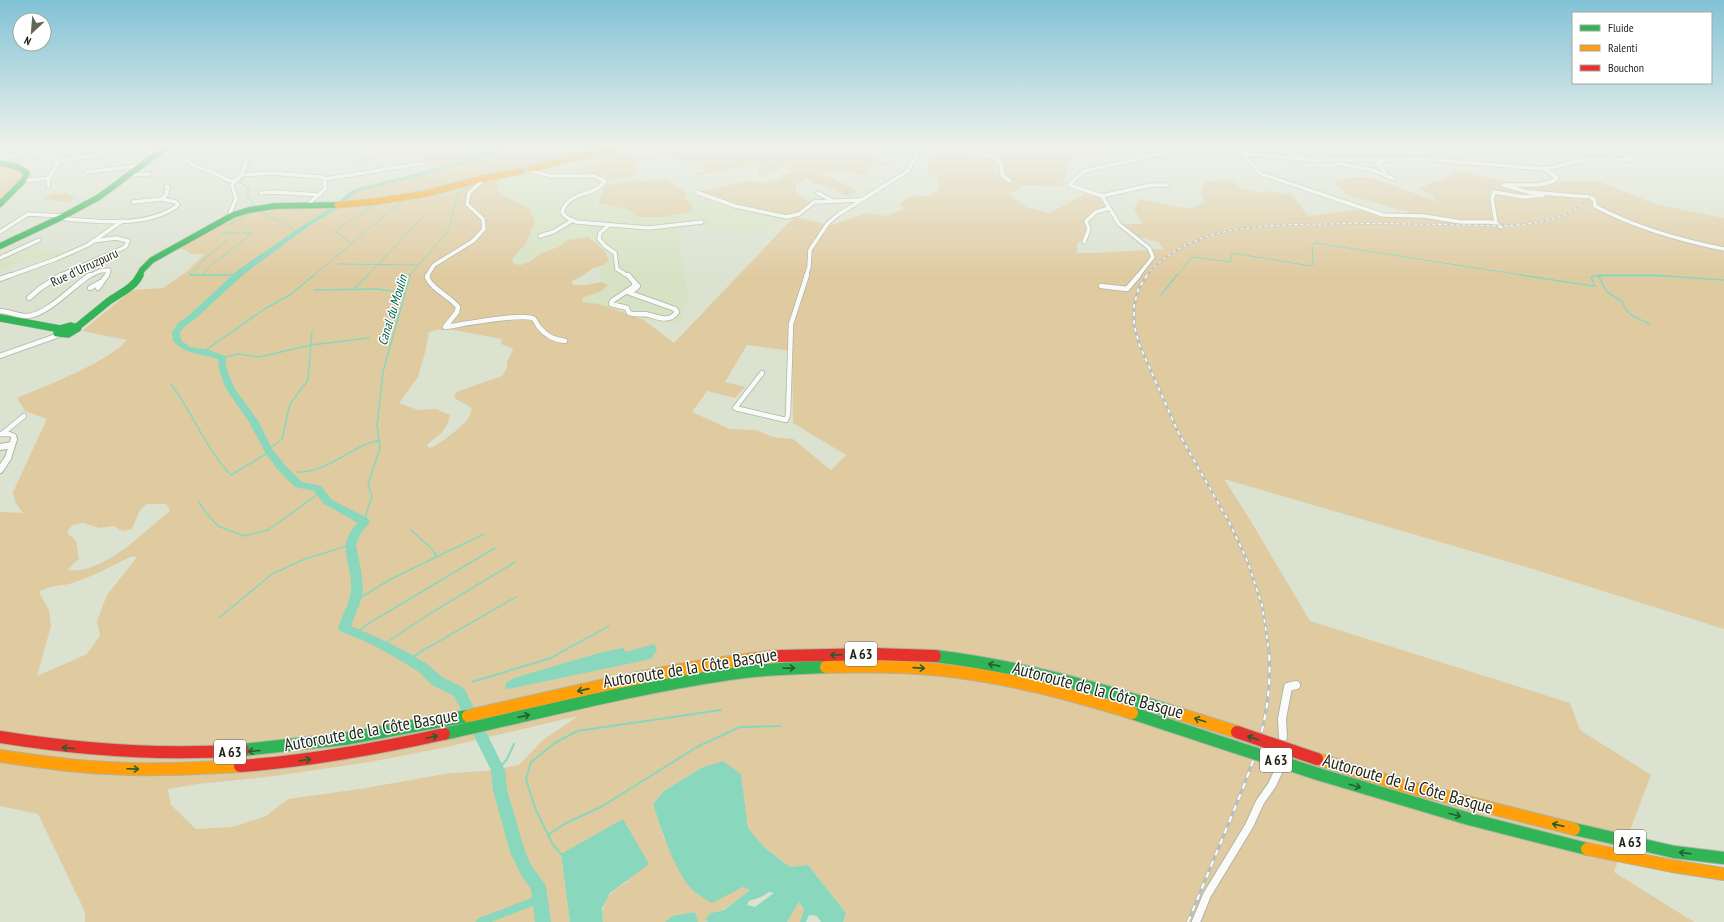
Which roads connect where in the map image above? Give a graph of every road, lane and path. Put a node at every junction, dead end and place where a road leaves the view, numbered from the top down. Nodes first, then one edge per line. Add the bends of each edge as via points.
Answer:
1 (13, 191) edge
2 (108, 191) edge
3 (167, 191) edge
4 (235, 191) edge
5 (323, 191) edge
6 (433, 191) edge
7 (471, 191) edge
8 (589, 191) edge
9 (875, 191) edge
10 (1086, 191) edge
11 (1124, 191) edge
12 (1314, 191) edge
13 (1531, 191) edge
14 (696, 192) dead end
15 (818, 193) dead end
16 (261, 194) dead end
17 (1554, 194) junction
18 (320, 195) junction
19 (1102, 196) junction
20 (162, 199) junction
21 (833, 200) junction
22 (860, 200) junction
23 (133, 202) dead end
24 (0, 204) edge
25 (306, 206) junction
26 (1109, 208) junction
27 (24, 211) dead end
28 (28, 214) junction
29 (233, 215) junction
30 (60, 217) junction
31 (573, 220) junction
32 (122, 221) junction
33 (702, 222) dead end
34 (1496, 223) junction
35 (609, 225) junction
36 (1501, 227) dead end
37 (0, 232) edge
38 (540, 236) dead end
39 (39, 240) dead end
40 (93, 241) junction
41 (1084, 242) dead end
42 (0, 246) edge
43 (1724, 249) edge
44 (0, 258) edge
45 (0, 279) edge
46 (105, 280) junction
47 (635, 283) junction
48 (1100, 286) dead end
49 (90, 288) dead end
50 (98, 288) dead end
51 (630, 293) junction
52 (29, 298) dead end
53 (611, 304) junction
54 (0, 312) edge
55 (3, 315) edge
56 (60, 332) junction
57 (565, 341) dead end
58 (0, 356) edge
59 (762, 373) dead end
60 (24, 416) dead end
61 (1, 434) edge
62 (12, 445) junction
63 (0, 447) edge
64 (0, 470) edge
65 (1296, 685) dead end
66 (0, 737) edge
67 (1283, 737) dead end
68 (0, 756) edge
69 (1278, 772) dead end
70 (1724, 858) edge
71 (1724, 874) edge
72 (1196, 922) edge

1 - 24 main road
2 - 30 main road
3 - 20 street
4 - 29 street via 237,200 230,213
5 - 18 street
6 - 25 main road via 409,197
7 - 57 street via 467,204 483,219 484,229 473,241 434,265 427,277 429,282 453,300 458,307 445,327 528,317 534,319 554,340
8 - 31 street via 565,203 562,214
9 - 22 street
10 - 19 street
11 - 19 street
12 - 34 street via 1387,216 1418,215 1461,222
13 - 17 street
14 - 21 street via 734,206 786,217 799,214 814,202
15 - 21 street
16 - 18 street via 273,192
17 - 34 street via 1524,197 1494,192 1492,197
17 - 43 street via 1588,197 1594,200 1595,206 1633,225
18 - 25 street
19 - 26 street
20 - 23 street
20 - 32 street via 176,202 178,205 172,211 159,216
21 - 22 street
22 - 59 street via 832,219 810,250 809,267 790,330 786,420 735,408
25 - 29 main road via 257,208
26 - 41 street via 1096,212 1086,221 1089,229
26 - 48 street via 1119,224 1149,248 1153,256 1127,289
27 - 28 street
28 - 30 street
28 - 37 street
29 - 56 main road via 152,260 132,286 79,325
30 - 32 street
30 - 42 main road
31 - 35 street
31 - 38 street via 553,232
32 - 40 street, Rue d'Urruzpuru
33 - 35 street via 649,228
34 - 36 street
35 - 47 street via 600,233 599,239 615,253 617,269 628,275
39 - 44 street
40 - 45 street, Rue d'Urruzpuru via 64,256
40 - 52 street, Rue d'Urruzpuru via 116,238 128,242 123,248 53,279
46 - 49 street
46 - 50 street
46 - 55 street via 109,270 100,270 33,315
47 - 51 street via 638,286
47 - 53 street
51 - 53 street
51 - 53 street via 675,309 677,312 673,317 663,319 646,314 633,315 627,308
54 - 55 street
55 - 56 main road
56 - 58 street
60 - 61 street
61 - 62 street via 14,436
62 - 63 street
62 - 64 street via 8,458
65 - 67 street via 1288,687 1282,719
70 -> 66 main road, Autoroute de la Côte Basque / A 63, bridge via 1674,852 1404,786 1116,694 1036,673 929,656 877,654 770,657 720,663 649,675 392,732 276,749 218,753 121,753
68 -> 71 main road, Autoroute de la Côte Basque / A 63, bridge via 94,768 198,770 261,765 328,757 644,690 734,674 776,669 877,665 980,675 1035,686 1132,712 1417,804 1542,839 1682,869
69 - 72 street via 1207,895

